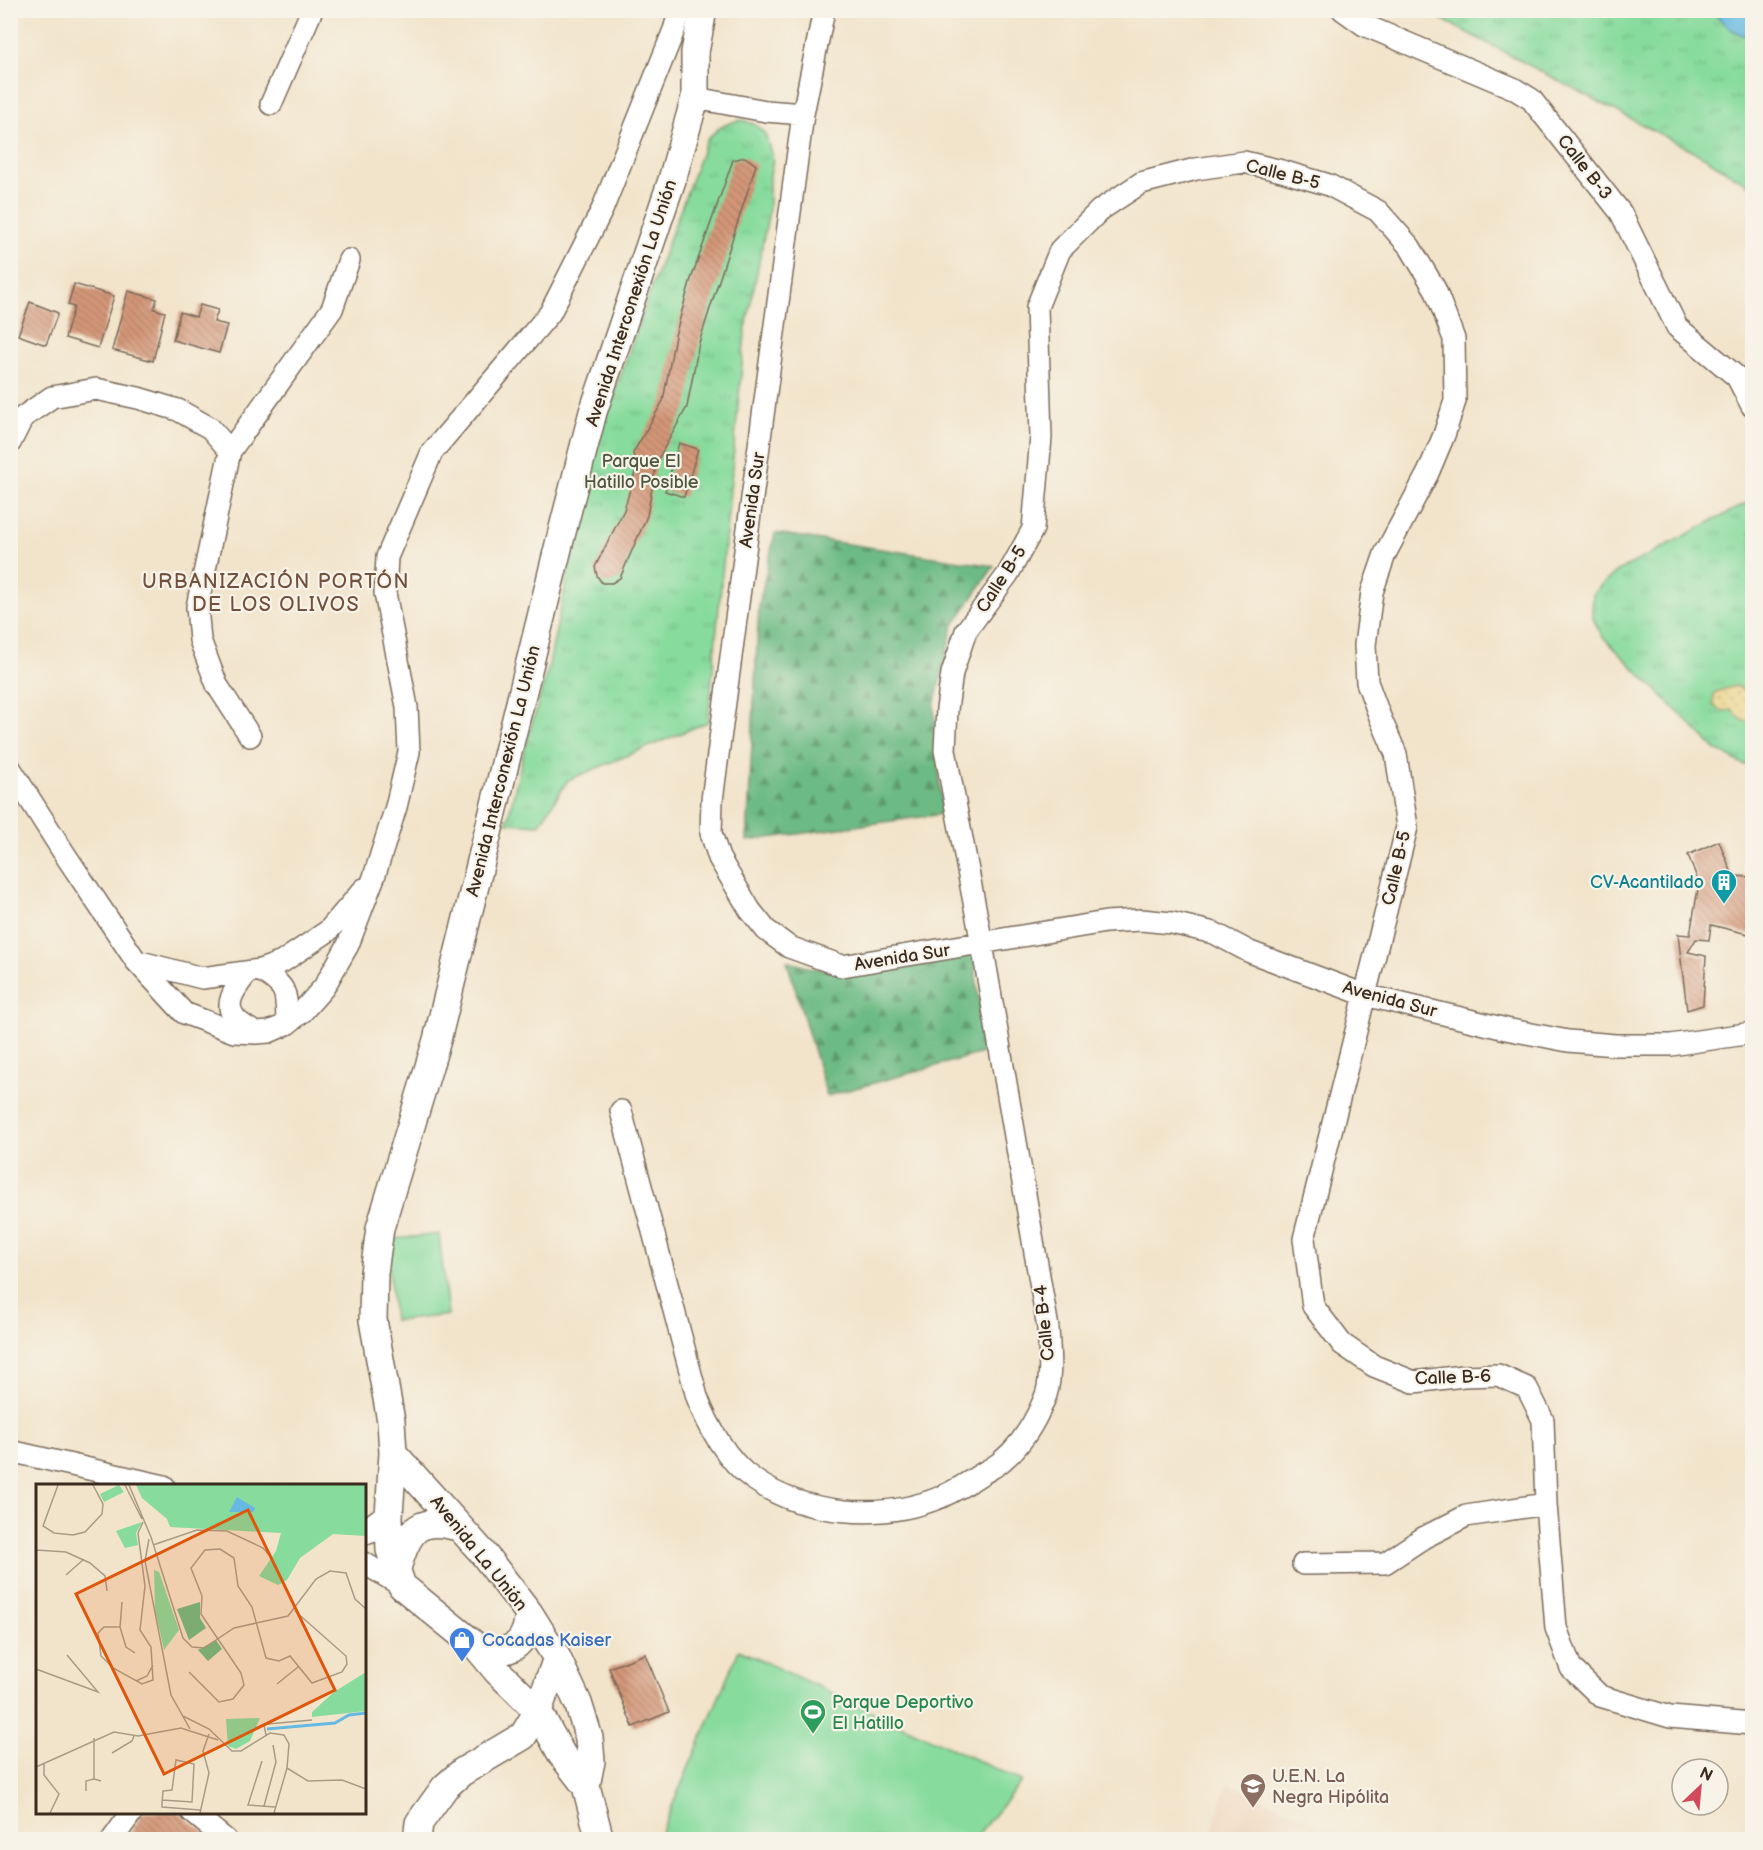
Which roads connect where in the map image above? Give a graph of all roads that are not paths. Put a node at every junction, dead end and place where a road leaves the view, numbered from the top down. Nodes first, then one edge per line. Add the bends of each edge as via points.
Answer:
1 (312, 10) edge
2 (680, 10) edge
3 (703, 10) edge
4 (824, 10) edge
5 (1343, 10) edge
6 (695, 98) junction
7 (271, 104) dead end
8 (803, 114) junction
9 (349, 260) dead end
10 (1752, 406) edge
11 (10, 443) edge
12 (230, 451) junction
13 (250, 736) dead end
14 (10, 768) edge
15 (374, 877) junction
16 (982, 944) junction
17 (136, 961) junction
18 (254, 972) junction
19 (1365, 995) junction
20 (287, 1024) junction
21 (256, 1033) junction
22 (1752, 1034) edge
23 (621, 1111) dead end
24 (10, 1451) edge
25 (393, 1453) junction
26 (159, 1484) edge
27 (1546, 1504) junction
28 (389, 1516) junction
29 (458, 1527) junction
30 (366, 1530) edge
31 (366, 1564) edge
32 (1303, 1564) dead end
33 (399, 1578) junction
34 (528, 1613) junction
35 (477, 1647) junction
36 (557, 1658) junction
37 (538, 1712) junction
38 (1752, 1724) edge
39 (586, 1786) junction
40 (131, 1814) edge
41 (195, 1814) edge
42 (112, 1839) edge
43 (226, 1839) edge
44 (417, 1839) edge
45 (600, 1839) edge

1 - 7 street
2 - 15 street via 602,210 550,313 432,452 387,557 385,593 407,707 409,752
3 - 6 street via 695,52
4 - 8 street, Avenida Sur
5 - 10 street, Calle B-3 via 1364,26 1531,99 1621,213 1677,327 1737,377
6 - 8 street
6 - 25 street, Avenida Interconexión La Unión via 672,180 593,412 437,1040 380,1228 373,1320
8 - 16 street, Avenida Sur via 711,833 719,858 750,910 766,930 789,947 842,966
9 - 12 street via 333,309
11 - 12 street via 23,417 52,397 96,389 178,410 210,428
12 - 13 street via 197,607 200,640 217,685
14 - 17 street
15 - 18 street via 328,931 282,962
15 - 20 street via 348,945 324,987
16 - 19 street, Avenida Sur via 1106,922 1172,923 1214,933 1250,952
16 - 19 street, Calle B-5 via 945,750 947,709 952,673 966,631 1008,574 1033,529 1041,437 1037,307 1060,250 1100,210 1141,183 1244,162 1329,185 1378,211 1410,247 1435,289 1454,339 1455,401 1444,435 1385,554 1372,592 1365,645 1367,682 1396,754 1407,827
16 - 23 street, Calle B-4 via 1048,1328 1049,1365 1046,1398 1027,1434 1003,1460 940,1497 877,1512 812,1505 779,1495 751,1478 731,1456 708,1425 697,1397
17 - 18 street via 202,978
17 - 21 street via 184,1013 234,1032
18 - 20 street via 279,982 286,997
18 - 21 street via 232,994 230,1005 234,1019
19 - 22 street, Avenida Sur via 1506,1029 1580,1042 1671,1045
19 - 27 street, Calle B-6 via 1304,1239 1313,1306 1342,1344 1374,1366 1414,1382 1498,1375 1527,1388 1543,1420
20 - 21 street
24 - 26 street
25 - 28 street
25 - 29 street, Avenida La Unión
27 - 32 street via 1466,1516 1385,1563
27 - 38 street, Calle B-6 via 1556,1628 1571,1668 1600,1696 1670,1717
28 - 30 street
28 - 33 street via 390,1550
29 - 33 street via 430,1523 409,1536
29 - 34 street, Avenida La Unión
31 - 33 street, Avenida La Unión
33 - 35 street, Avenida La Unión
34 - 35 street via 528,1628 515,1646 502,1652
34 - 36 street, Avenida La Unión
35 - 37 street, Avenida La Unión
36 - 37 street
36 - 39 street, Avenida La Unión via 589,1738 591,1761
37 - 39 street, Avenida La Unión via 562,1755
37 - 44 street via 523,1736 462,1772 445,1787 419,1823
39 - 45 street, Avenida La Unión
40 - 42 street
41 - 43 street

